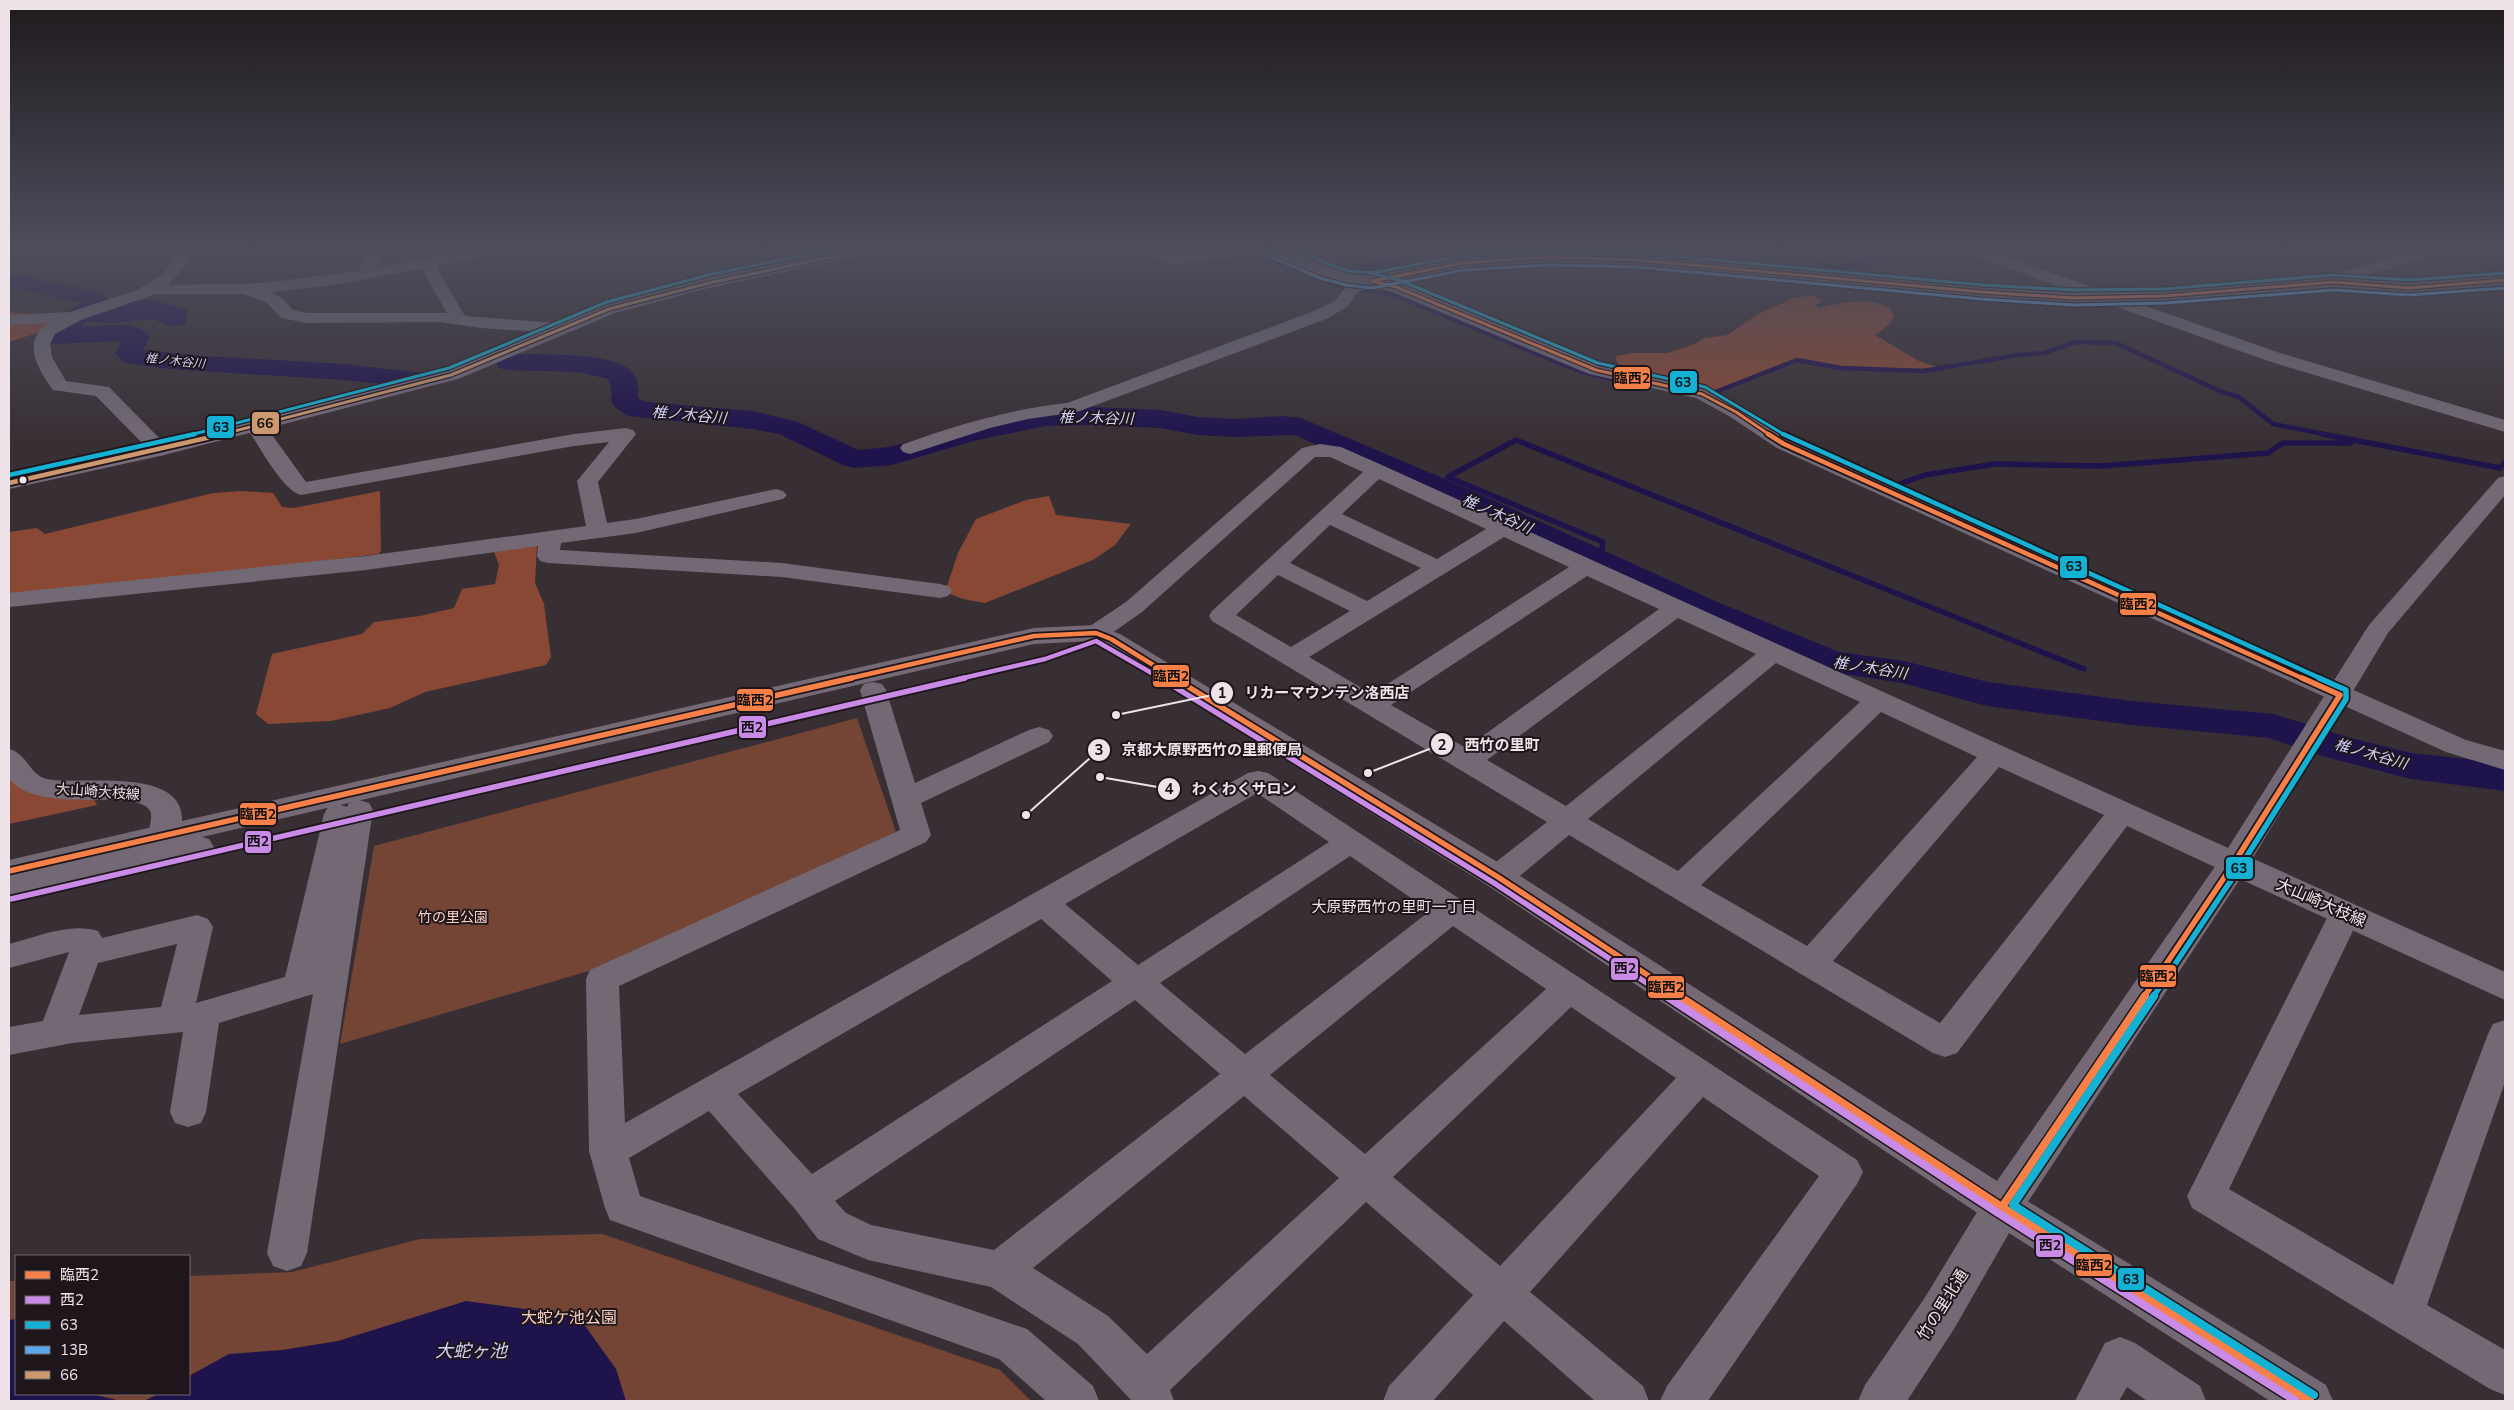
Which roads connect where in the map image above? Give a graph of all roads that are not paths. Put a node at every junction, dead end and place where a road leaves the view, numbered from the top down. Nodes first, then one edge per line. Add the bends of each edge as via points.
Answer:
1 (84, 313) edge
2 (287, 313) edge
3 (456, 313) edge
4 (598, 313) edge
5 (1324, 313) edge
6 (1458, 313) edge
7 (2147, 313) edge
8 (80, 314) junction
9 (459, 318) junction
10 (9, 320) edge
11 (556, 328) junction
12 (255, 425) junction
13 (2505, 426) edge
14 (910, 448) dead end
15 (160, 450) junction
16 (1376, 470) junction
17 (2505, 482) edge
18 (9, 483) edge
19 (776, 495) dead end
20 (1328, 516) junction
21 (1503, 528) junction
22 (598, 531) junction
23 (550, 538) junction
24 (1276, 564) junction
25 (1586, 566) junction
26 (1438, 568) junction
27 (940, 591) dead end
28 (9, 600) edge
29 (1676, 608) junction
30 (1368, 611) junction
31 (1096, 633) junction
32 (1774, 652) junction
33 (1292, 657) junction
34 (873, 690) junction
35 (2340, 695) junction
36 (1878, 700) junction
37 (1373, 705) junction
38 (1039, 736) dead end
39 (1994, 754) junction
40 (1467, 761) junction
41 (2505, 761) edge
42 (10, 762) edge
43 (906, 799) junction
44 (349, 812) junction
45 (2122, 812) junction
46 (1566, 819) junction
47 (1350, 842) junction
48 (157, 847) junction
49 (2234, 864) junction
50 (9, 871) edge
51 (1498, 877) junction
52 (1680, 887) junction
53 (9, 892) edge
54 (1043, 903) junction
55 (1452, 910) junction
56 (2345, 914) junction
57 (85, 954) junction
58 (9, 956) edge
59 (1811, 964) junction
60 (1136, 982) junction
61 (2505, 987) edge
62 (1569, 988) junction
63 (189, 1017) junction
64 (56, 1032) junction
65 (2505, 1034) edge
66 (10, 1044) edge
67 (1244, 1075) junction
68 (1700, 1076) junction
69 (713, 1091) junction
70 (188, 1112) dead end
71 (608, 1151) junction
72 (1366, 1178) junction
73 (809, 1197) junction
74 (2002, 1207) junction
75 (287, 1253) dead end
76 (1000, 1270) junction
77 (1502, 1294) junction
78 (2403, 1313) junction
79 (2505, 1374) edge
80 (1150, 1392) edge
81 (1078, 1401) edge
82 (1404, 1401) edge
83 (1628, 1401) edge
84 (1682, 1401) edge
85 (1881, 1401) edge
86 (2096, 1401) edge
87 (2185, 1401) edge
88 (2310, 1401) edge

1 - 8 street
2 - 9 street via 307,318
3 - 9 street
4 - 11 main road
5 - 14 street via 1070,408 984,423
6 - 35 street via 1596,370 1710,398 1784,444
7 - 13 street via 2274,357
8 - 10 street
8 - 15 street via 46,332 42,339 44,364 60,386 102,391
9 - 11 street via 481,323
11 - 12 main road via 475,367
12 - 15 main road
12 - 22 street via 301,489 574,440 626,434 587,481
15 - 18 main road
16 - 20 street
16 - 21 street
16 - 31 street via 1334,451 1309,452 1134,607
17 - 35 street via 2378,630
19 - 22 street via 636,526
20 - 24 street
20 - 26 street
21 - 25 street
21 - 26 street
22 - 23 street
23 - 27 street via 548,556 782,570
23 - 28 street via 366,563
24 - 30 street
24 - 33 street via 1221,616
25 - 29 street
25 - 37 street
26 - 30 street
29 - 32 street
29 - 40 street
30 - 33 street
31 - 34 main road via 1043,652
31 - 48 main road via 1034,636
31 - 51 main road via 1340,778
32 - 36 street
32 - 46 street
33 - 37 street
34 - 43 street
34 - 44 main road
35 - 41 street via 2456,746
35 - 49 street
36 - 39 street
36 - 52 street
37 - 40 street
38 - 43 street
39 - 45 street
39 - 59 street
40 - 46 street
42 - 48 main road, 大山崎大枝線 via 26,781 42,789 154,796 166,810 166,822
43 - 71 street via 916,835 602,979
44 - 48 main road
44 - 63 street via 300,986
44 - 75 street
45 - 49 street
45 - 59 street via 1945,1043
46 - 51 street
46 - 52 street
47 - 54 street via 1258,780
47 - 55 street
47 - 60 street
48 - 50 street
48 - 53 street
49 - 56 main road, 大山崎大枝線
49 - 74 main road
51 - 74 main road
52 - 59 street
54 - 60 street
54 - 69 street
55 - 62 street
55 - 67 street
56 - 61 main road, 大山崎大枝線
56 - 78 street via 2206,1196
57 - 58 street via 87,939 70,940
57 - 63 street via 197,927
57 - 64 street
60 - 67 street
60 - 73 street
62 - 68 street
62 - 72 street
63 - 64 street
63 - 70 street
64 - 66 street
65 - 78 street
67 - 72 street
67 - 76 street
68 - 77 street
68 - 84 street via 1844,1172
69 - 71 street
69 - 73 street
71 - 81 street via 624,1208 1012,1342
72 - 77 street
72 - 80 street
73 - 76 street via 832,1226 868,1242
74 - 85 street, 竹の里北通 via 1939,1314
74 - 88 street
76 - 80 street via 1093,1330
77 - 82 street
77 - 83 street
78 - 79 street
86 - 87 street via 2120,1358

